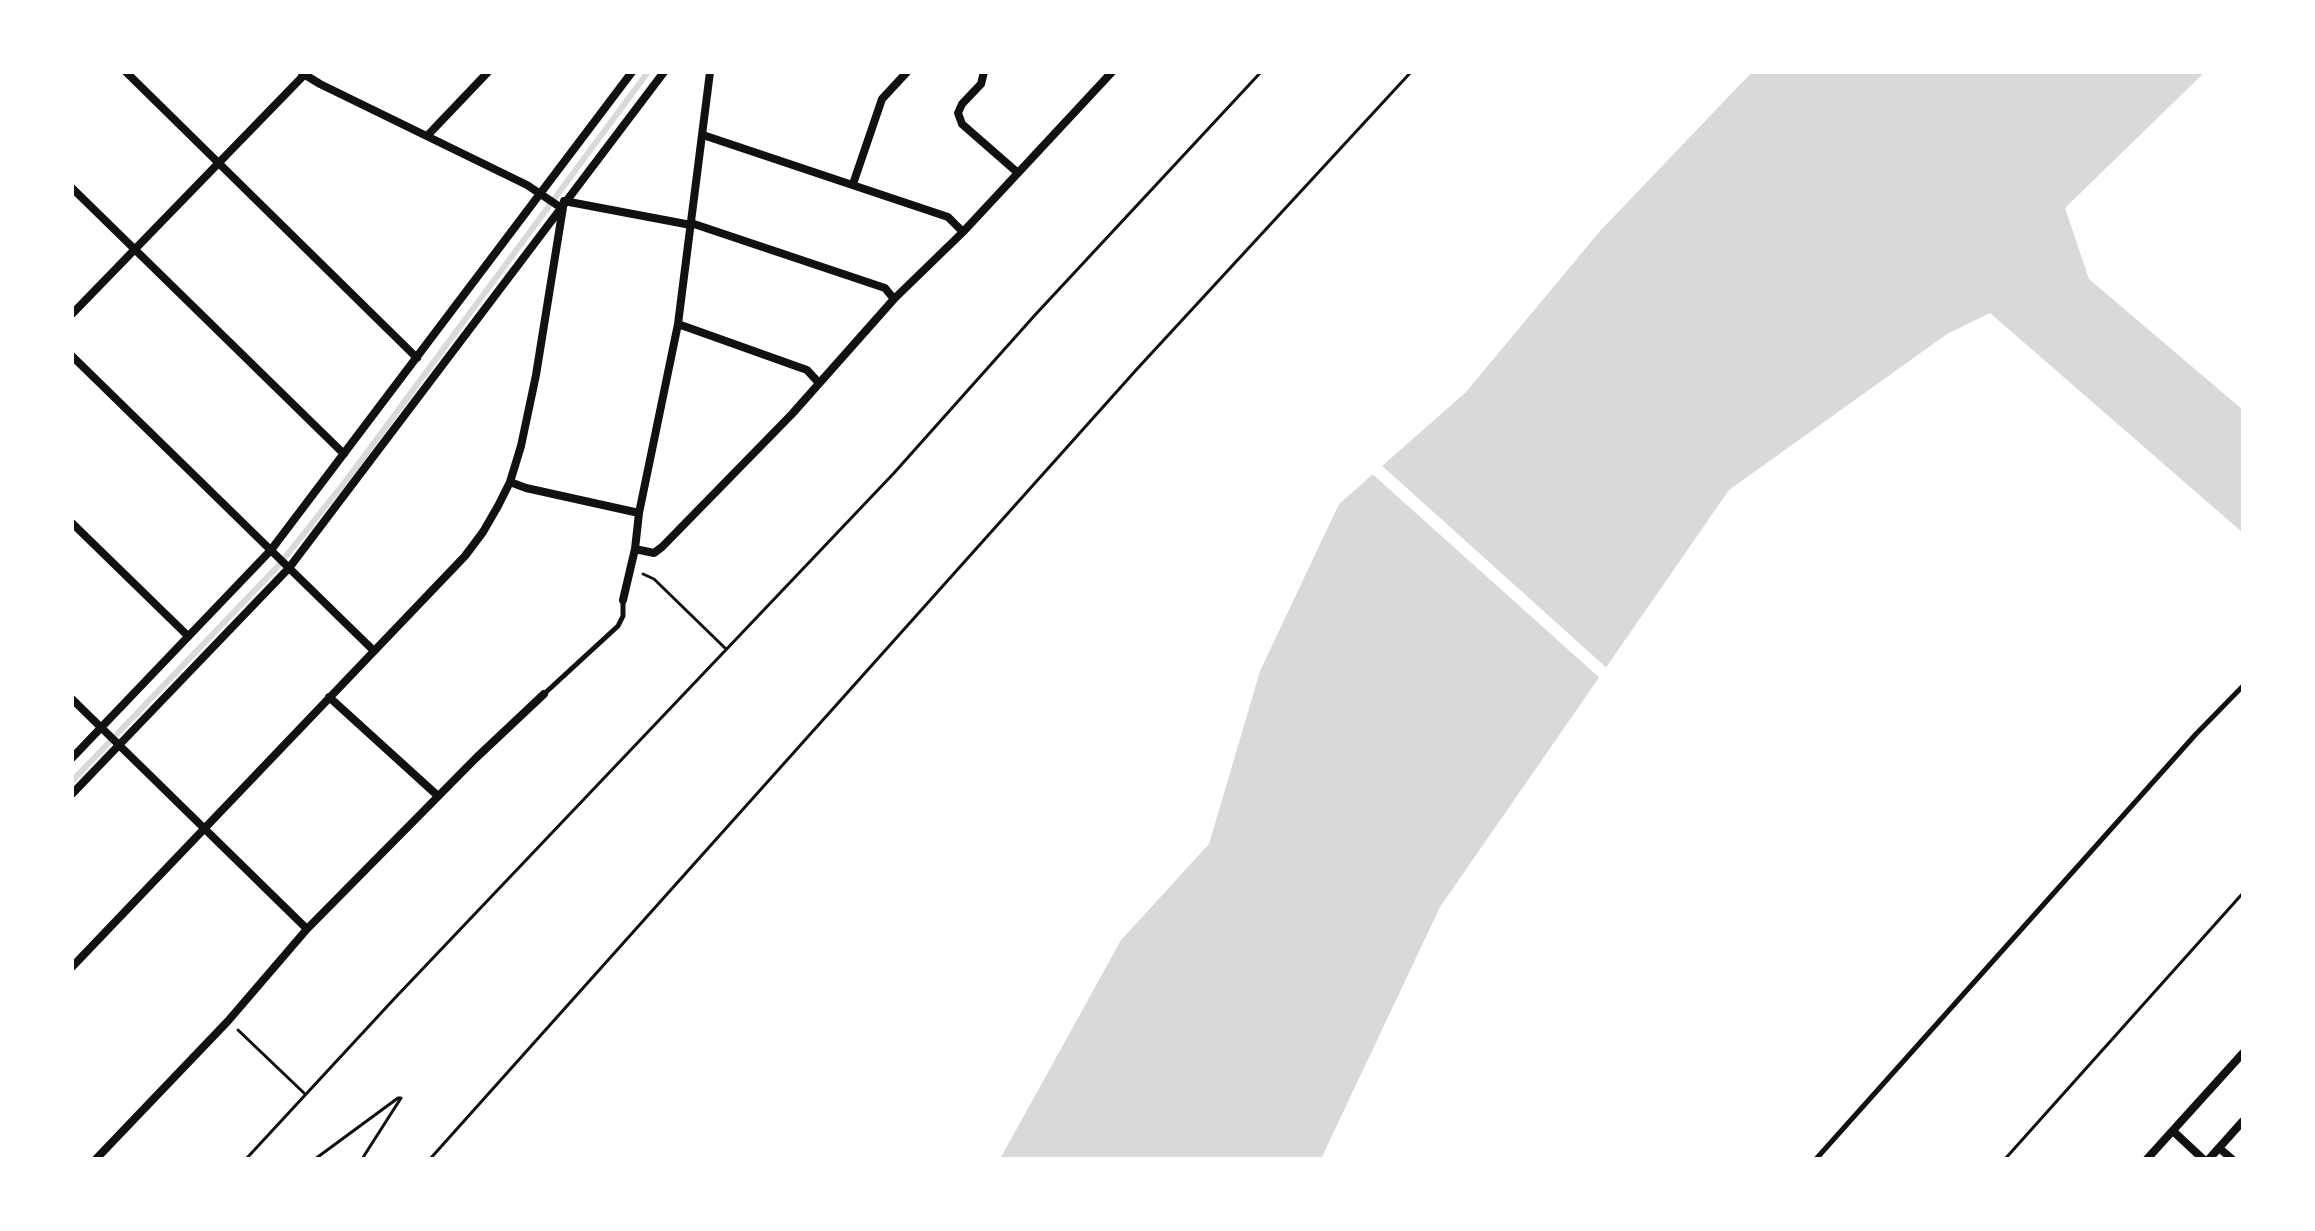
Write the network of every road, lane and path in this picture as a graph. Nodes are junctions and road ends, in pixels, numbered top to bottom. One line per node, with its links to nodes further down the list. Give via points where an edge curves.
1 (126, 72): 14 (street)
2 (488, 72): 13 (street)
3 (632, 72): 18 (street)
4 (664, 72): 19 (street)
5 (710, 72): 12 (street)
6 (907, 72): 16 (street, via 882,99)
7 (984, 72): 15 (street, via 958,113 962,124)
8 (1112, 72): 15 (street)
9 (1261, 72): 39 (path)
10 (1411, 72): 64 (path, via 1137,369)
11 (304, 73): 13 (street); 14 (street)
12 (703, 135): 16 (street); 20 (street)
13 (427, 136): 18 (street)
14 (219, 164): 22 (street); 27 (street)
15 (1018, 173): 21 (street)
16 (853, 184): 21 (street, via 948,217)
17 (72, 188): 22 (street)
18 (541, 194): 19 (street); 27 (street)
19 (562, 204): 20 (street); 30 (street, via 536,375); 35 (street)
20 (691, 224): 23 (street, via 885,288); 25 (street)
21 (963, 232): 23 (street)
22 (134, 249): 24 (street); 29 (street)
23 (894, 299): 28 (street)
24 (72, 314)
25 (678, 324): 28 (street, via 807,370); 31 (street)
26 (72, 356): 34 (street)
27 (417, 358): 29 (street)
28 (819, 383): 33 (street, via 662,547 654,553)
29 (344, 454): 34 (street)
30 (510, 482): 31 (street); 40 (street, via 465,556)
31 (639, 513): 33 (street)
32 (72, 523): 38 (street)
33 (635, 549): 36 (street)
34 (271, 550): 35 (street); 38 (street)
35 (289, 568): 40 (street); 46 (street)
36 (631, 568): 37 (street); 39 (path, via 654,579)
37 (623, 600): 42 (lane, via 618,626)
38 (188, 636): 45 (street)
39 (726, 649): 56 (path)
40 (373, 650): 43 (street)
41 (2243, 686): 65 (lane)
42 (544, 694): 49 (street)
43 (329, 697): 49 (street); 50 (street)
44 (72, 699): 45 (street)
45 (101, 727): 46 (street); 47 (street)
46 (119, 745): 48 (street); 50 (street)
47 (72, 758)
48 (72, 794)
49 (438, 796): 52 (street)
50 (203, 829): 52 (street); 53 (street)
51 (2243, 893): 66 (path)
52 (307, 929): 54 (street)
53 (72, 967)
54 (228, 1021): 56 (path); 60 (street)
55 (2243, 1053): 58 (street)
56 (305, 1094): 61 (path)
57 (2243, 1121): 59 (street)
58 (2173, 1131): 67 (street); 68 (street)
59 (2219, 1148): 68 (street); 69 (street)
60 (96, 1159)
61 (246, 1159)
62 (315, 1159): 63 (path, via 401,1098)
63 (362, 1159)
64 (430, 1159)
65 (1816, 1159)
66 (2005, 1159)
67 (2147, 1159)
68 (2206, 1159)
69 (2232, 1159)

